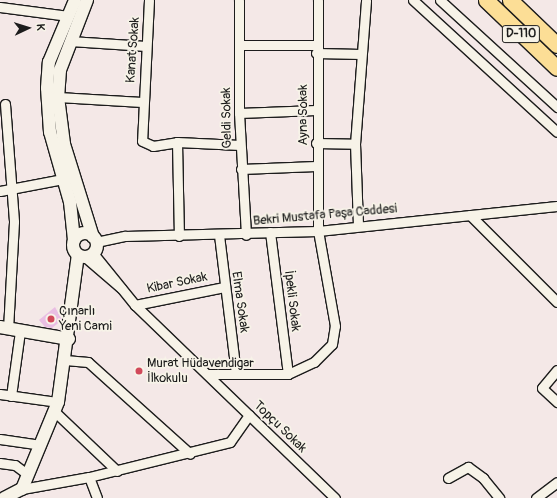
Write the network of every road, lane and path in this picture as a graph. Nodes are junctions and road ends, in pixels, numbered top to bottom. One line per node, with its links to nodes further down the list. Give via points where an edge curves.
1 (75, 0): 12 (street)
2 (87, 0): 13 (street)
3 (150, 0): 16 (street, Kanat Sokak)
4 (239, 0): 14 (street, Geldi Sokak)
5 (318, 0): 17 (street, Ayna Sokak)
6 (366, 0): 18 (street)
7 (413, 0): 26 (street)
8 (440, 0): 23 (street)
9 (486, 0): 19 (highway, D-110)
10 (510, 0): 15 (highway, D-110)
11 (0, 7): 12 (street)
12 (68, 16): 33 (street, via 47,74 50,132)
13 (70, 41): 16 (street); 20 (street, via 60,70)
14 (240, 45): 17 (street); 25 (street, Geldi Sokak)
15 (557, 45)
16 (146, 46): 21 (street, Kanat Sokak)
17 (316, 49): 18 (street); 24 (street, Ayna Sokak)
18 (361, 54): 29 (street)
19 (557, 68)
20 (58, 97): 21 (street); 45 (street, via 64,144)
21 (142, 102): 27 (street, Kanat Sokak, via 142,141 153,146)
22 (5, 104): 34 (street)
23 (557, 107)
24 (316, 110): 25 (street); 28 (street, Ayna Sokak)
25 (239, 113): 30 (street, Geldi Sokak)
26 (557, 132)
27 (177, 142): 30 (street); 43 (street)
28 (316, 143): 29 (street); 31 (street, Ayna Sokak)
29 (355, 144): 38 (street)
30 (240, 145): 32 (street, Geldi Sokak)
31 (316, 166): 32 (street); 39 (street, Ayna Sokak)
32 (241, 169): 42 (street, Geldi Sokak)
33 (63, 179): 34 (street); 44 (street, via 75,226)
34 (13, 190): 35 (street); 49 (street)
35 (0, 191)
36 (557, 206): 37 (street, Bekri Mustafa Paşa Caddesi)
37 (470, 215): 38 (street, Bekri Mustafa Paşa Caddesi); 47 (street)
38 (358, 225): 39 (street, Bekri Mustafa Paşa Caddesi)
39 (318, 231): 40 (street, Bekri Mustafa Paşa Caddesi); 55 (street, Ayna Sokak, via 335,326 332,344 314,362)
40 (270, 232): 42 (street, Bekri Mustafa Paşa Caddesi); 55 (street, İpekli Sokak)
41 (219, 234): 42 (street, Bekri Mustafa Paşa Caddesi); 43 (street, Bekri Mustafa Paşa Caddesi); 46 (street, Elma Sokak)
42 (246, 235)
43 (179, 236): 45 (street, Bekri Mustafa Paşa Caddesi, via 125,236)
44 (74, 240): 45 (street, via 73,249); 45 (street, via 82,234)
45 (89, 249): 48 (street, Topçu Sokak); 50 (street, via 72,275)
46 (224, 287): 48 (street, Kibar Sokak); 53 (street, Elma Sokak)
47 (557, 302)
48 (135, 305): 54 (street, Topçu Sokak)
49 (9, 329): 50 (street); 57 (street)
50 (69, 338): 51 (street)
51 (65, 360): 59 (street); 63 (street, via 88,362)
52 (557, 370): 58 (street, via 542,388)
53 (236, 373): 54 (street); 55 (street)
54 (207, 374): 60 (street, Topçu Sokak)
55 (288, 374)
56 (0, 394): 57 (street)
57 (11, 396): 59 (street)
58 (557, 402)
59 (56, 406): 62 (street); 65 (street)
60 (249, 415): 63 (street, via 230,442); 73 (street, Topçu Sokak)
61 (0, 439): 62 (street)
62 (41, 445): 66 (street)
63 (190, 454): 65 (street)
64 (0, 463): 66 (street, via 15,465)
65 (117, 471): 67 (street)
66 (27, 474): 70 (street)
67 (89, 477): 70 (street); 72 (street)
68 (448, 478): 74 (street, via 468,467 482,478)
69 (557, 482): 75 (street)
70 (22, 489): 71 (street)
71 (4, 498)
72 (97, 498)
73 (335, 498)
74 (499, 498)
75 (536, 498)

